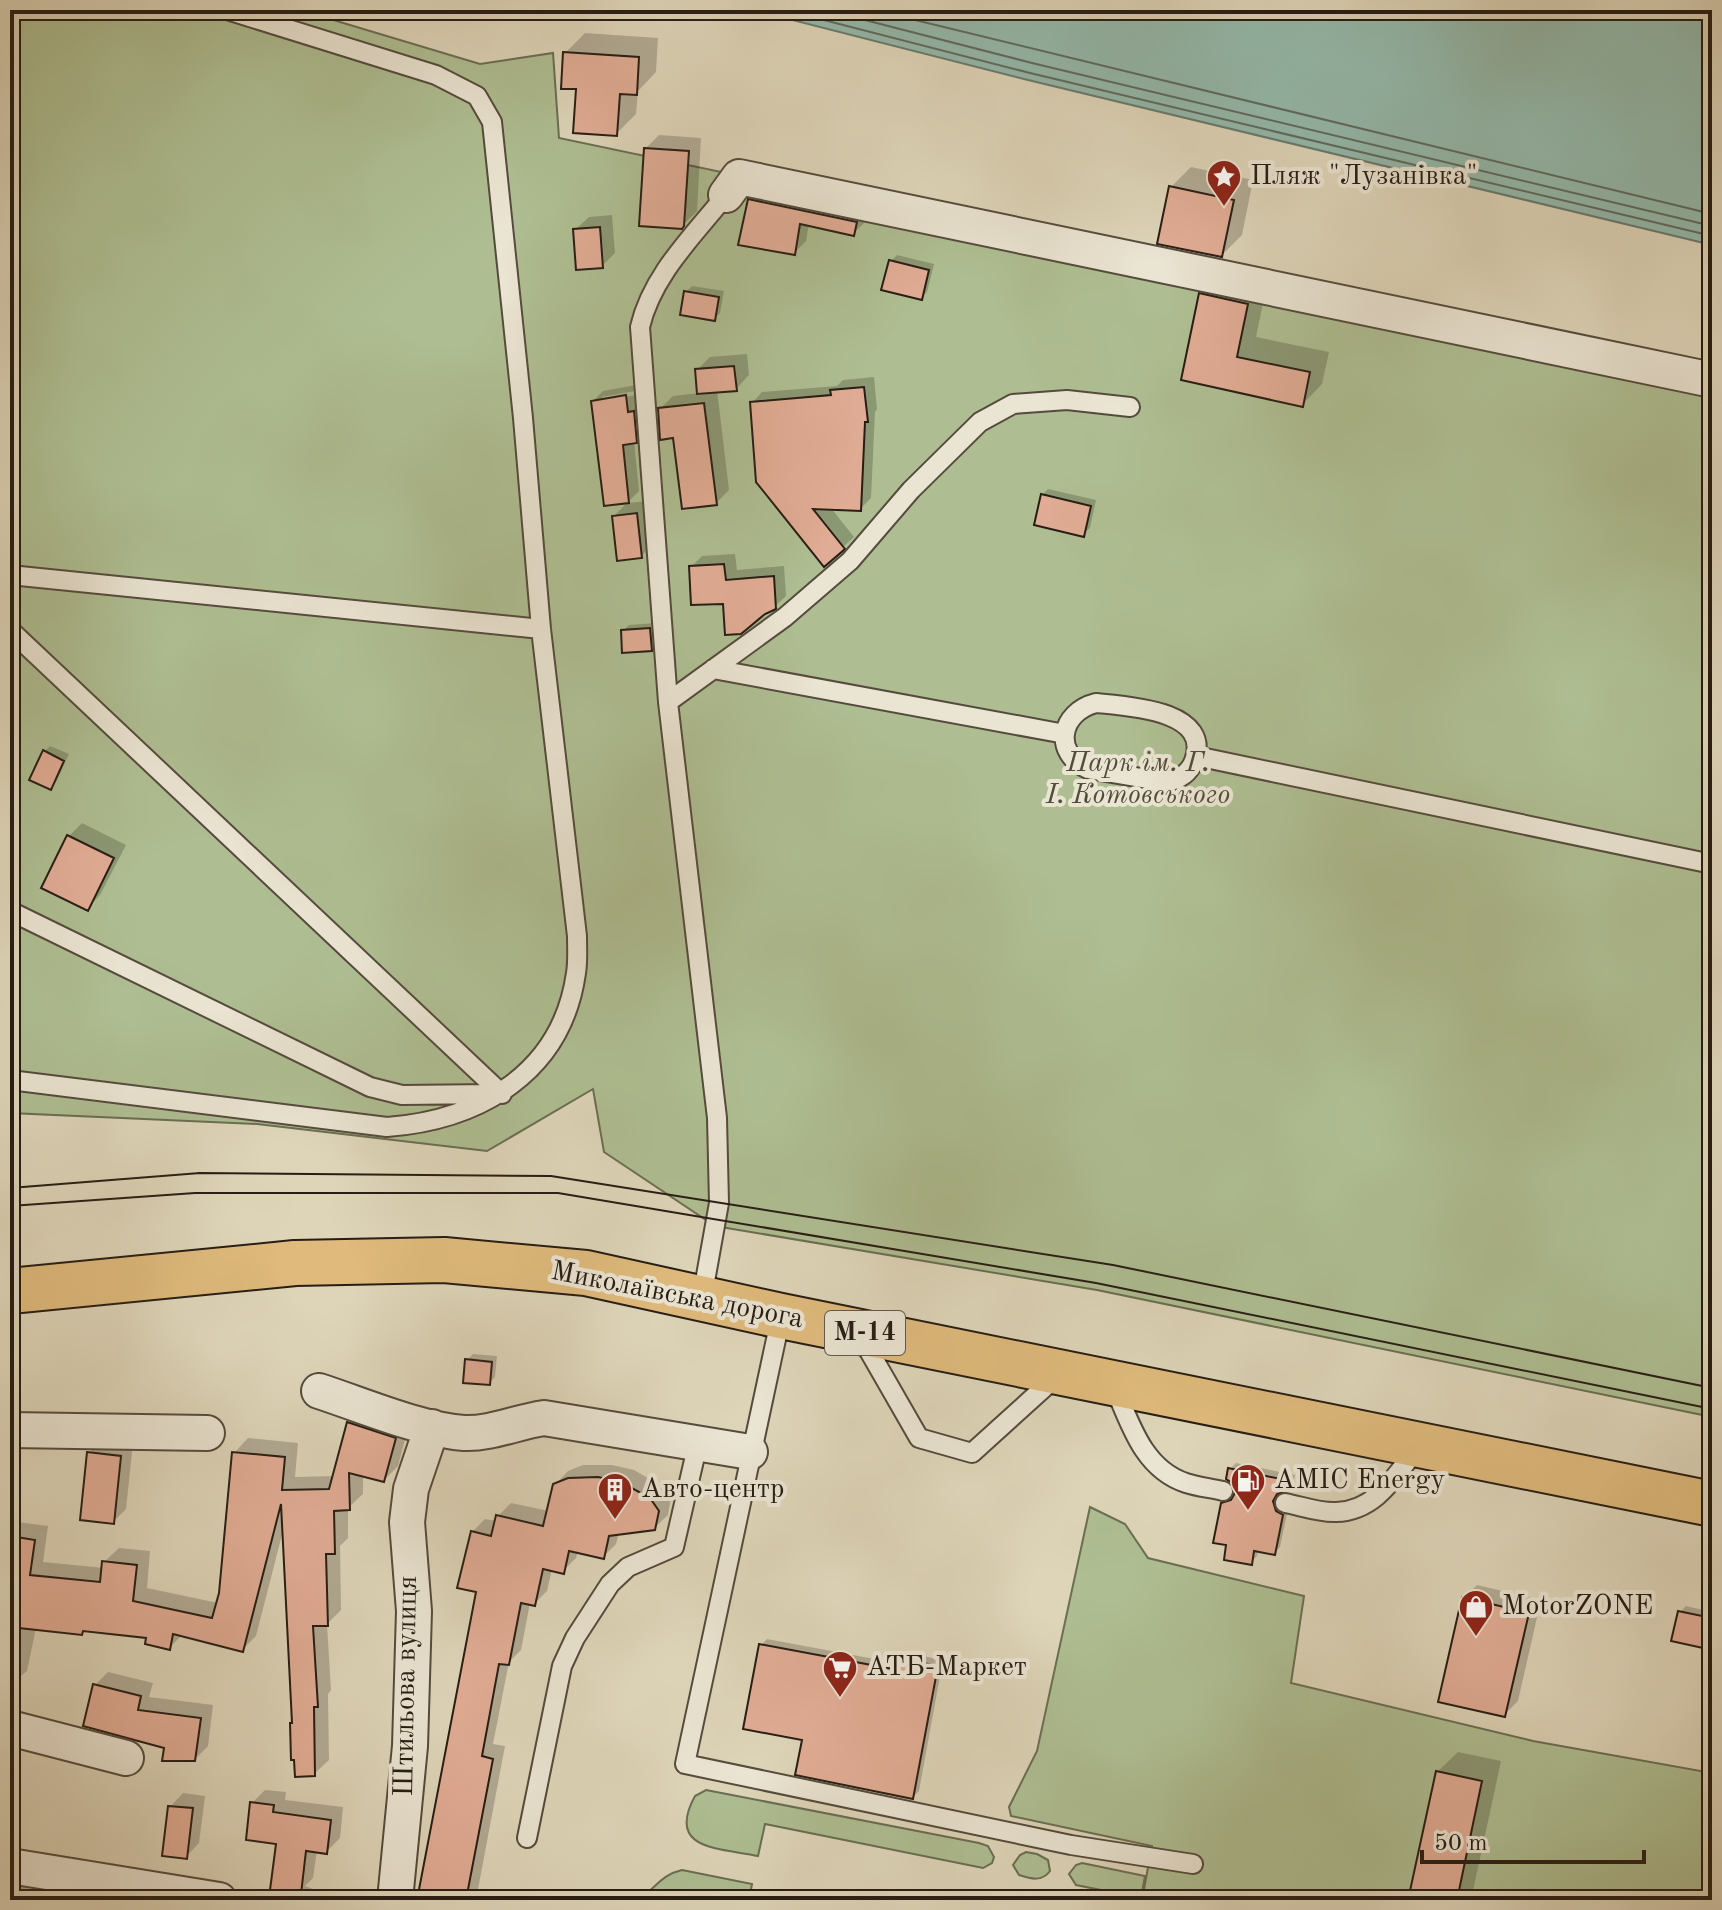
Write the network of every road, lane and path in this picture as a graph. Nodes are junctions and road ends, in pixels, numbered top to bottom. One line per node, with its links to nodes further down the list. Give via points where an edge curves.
1 (227, 10): 6 (lane, via 436,75 477,96 487,109 494,137)
2 (726, 195): 3 (street, via 739,177); 9 (lane, via 667,268 640,327)
3 (1712, 380)
4 (1130, 407): 8 (lane, via 1067,400 1013,404 980,422 850,561)
5 (10, 575): 6 (lane)
6 (541, 629): 15 (lane, via 577,936 576,973 550,1046)
7 (10, 630): 15 (lane)
8 (713, 669): 9 (lane); 10 (lane)
9 (668, 702): 17 (lane, via 717,1118 719,1203)
10 (1065, 734): 11 (lane, via 1065,745 1078,765 1140,779 1176,780); 11 (lane, via 1075,712 1108,704 1179,718 1194,734)
11 (1196, 756): 12 (lane)
12 (1712, 864)
13 (10, 911): 15 (lane, via 370,1087 402,1095)
14 (10, 1080): 15 (lane, via 387,1127 458,1114)
15 (502, 1094)
16 (10, 1291): 17 (main road, Миколаївська дорога / М-14, via 295,1263 444,1260 586,1273)
17 (702, 1298): 18 (main road, Миколаївська дорога / М-14)
18 (781, 1316): 19 (main road, Миколаївська дорога / М-14); 28 (lane)
19 (858, 1331): 20 (main road, Миколаївська дорога / М-14); 20 (lane, via 919,1438 972,1453)
20 (1061, 1373): 21 (main road, Миколаївська дорога / М-14)
21 (1113, 1383): 27 (main road, Миколаївська дорога / М-14); 29 (lane, via 1142,1448 1162,1470 1185,1483)
22 (319, 1391): 23 (street)
23 (432, 1427): 26 (street, via 464,1433 544,1418); 38 (street, Штильова вулиця, via 411,1489 407,1522 414,1626 410,1746)
24 (10, 1430): 25 (street)
25 (207, 1433)
26 (698, 1443): 28 (street); 34 (lane, via 674,1547 628,1567 610,1584 562,1666)
27 (1420, 1445): 30 (lane, via 1378,1497 1357,1510 1333,1513); 31 (main road, Миколаївська дорога / М-14)
28 (750, 1452): 35 (lane, via 685,1764 1071,1845)
29 (1223, 1491)
30 (1285, 1503)
31 (1712, 1504)
32 (10, 1728): 33 (street)
33 (126, 1758)
34 (527, 1838)
35 (1193, 1864)
36 (10, 1866): 37 (street)
37 (219, 1900)
38 (395, 1900)

